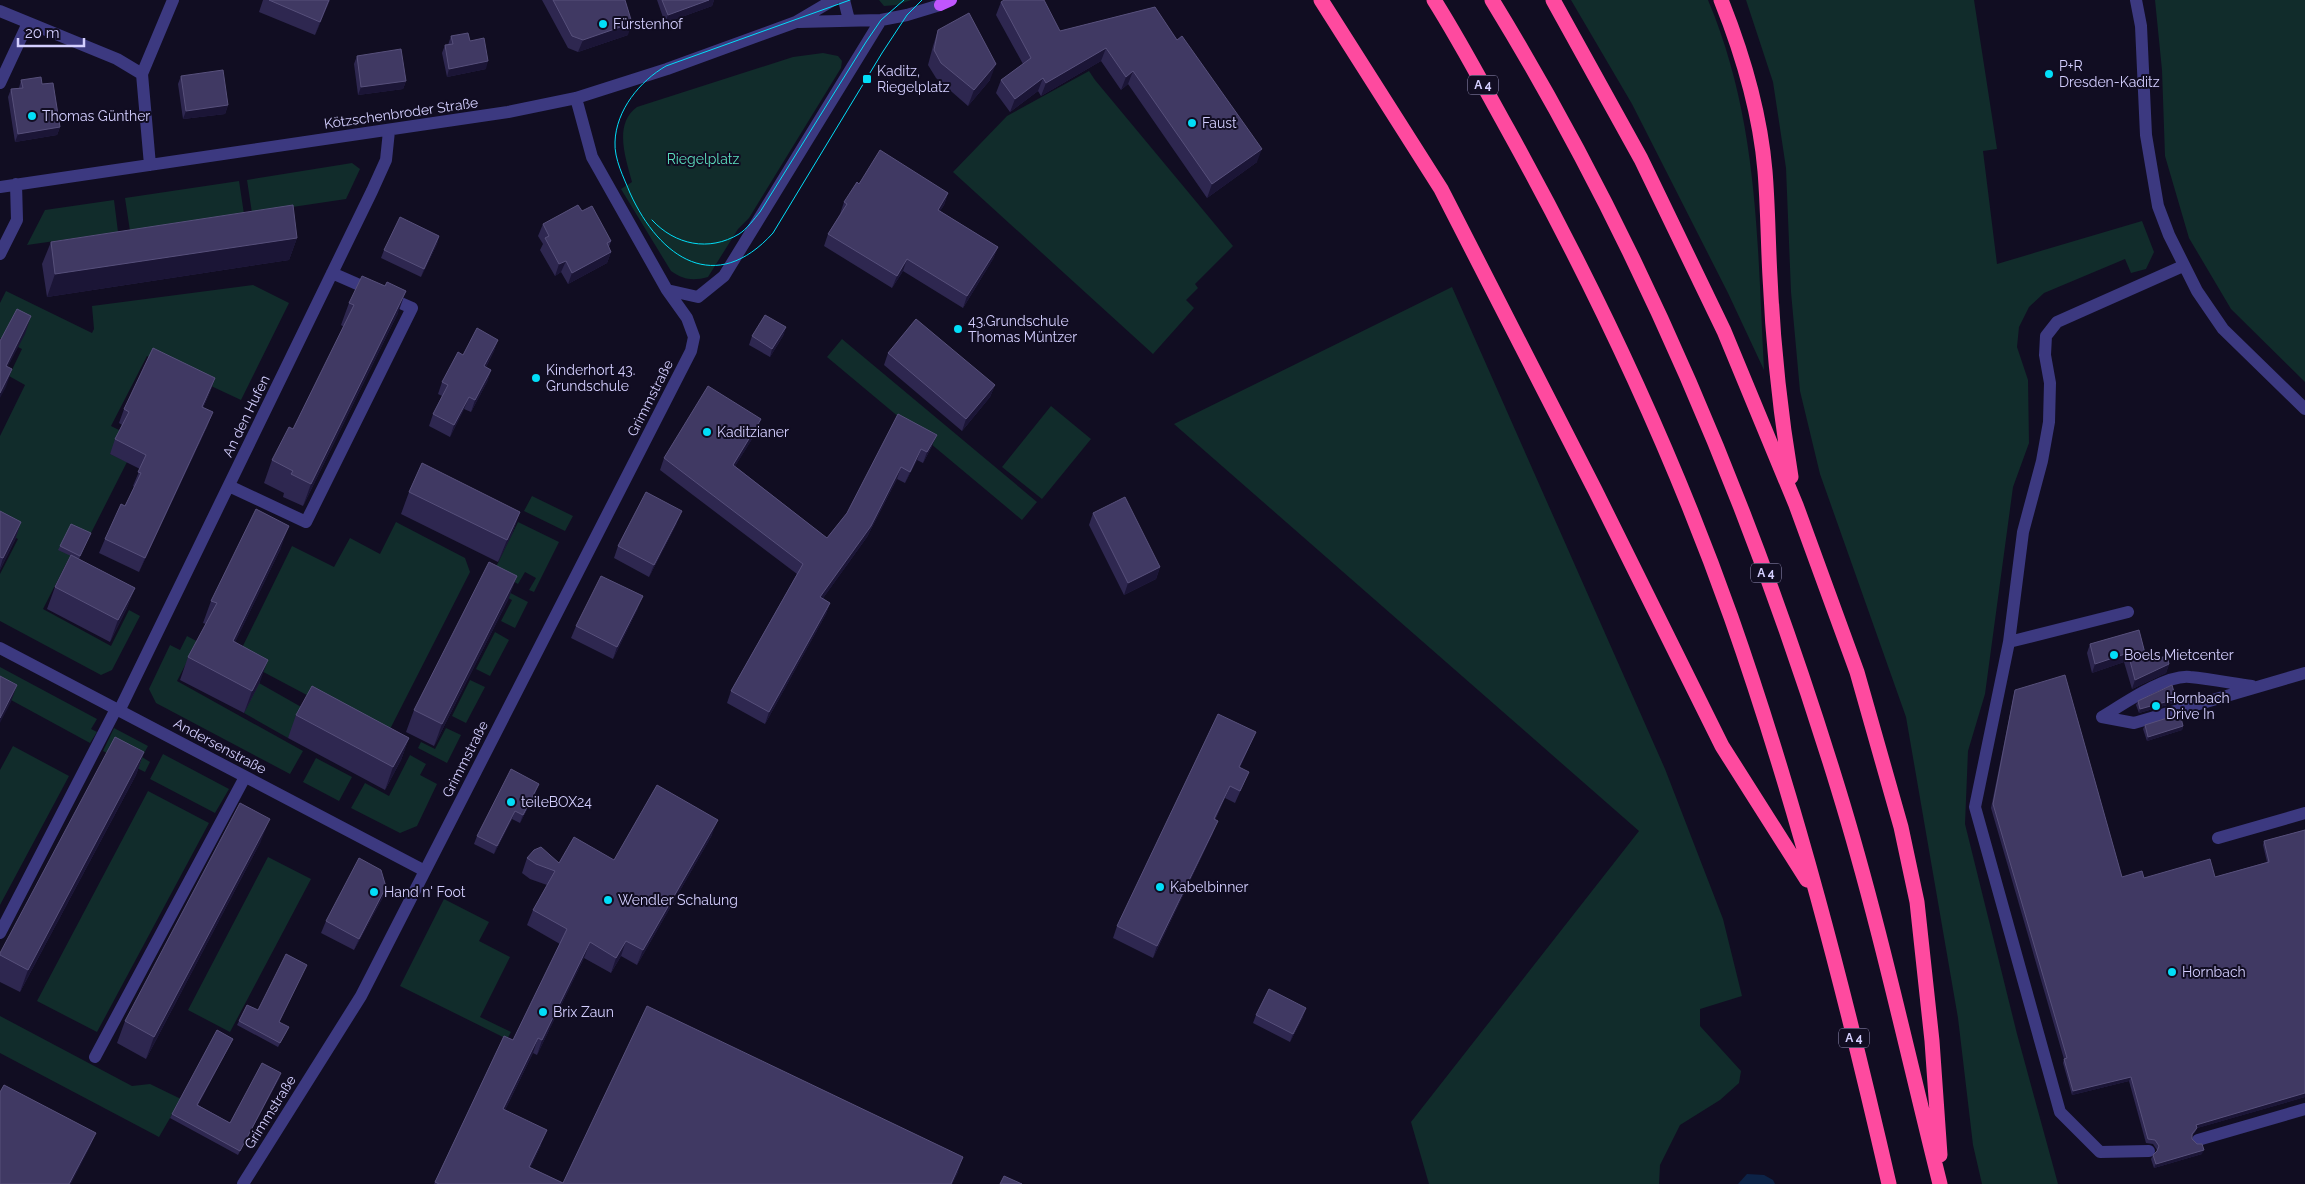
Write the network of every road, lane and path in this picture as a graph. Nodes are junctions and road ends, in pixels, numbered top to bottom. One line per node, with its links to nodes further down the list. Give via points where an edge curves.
1 (173, 0): 16 (street)
2 (833, 0): 15 (street, Kötzschenbroder Straße)
3 (844, 0): 12 (street)
4 (1321, 0): 40 (highway, via 1441,189 1722,746)
5 (1434, 0): 40 (highway, A 4, via 1576,257 1658,433 1695,523 1758,697)
6 (1492, 0): 48 (highway, A 4, via 1591,177 1644,284 1729,477 1808,692 1839,791)
7 (1553, 0): 29 (highway, via 1641,159 1684,246 1754,400)
8 (1721, 0): 29 (highway, via 1743,59 1761,137 1771,297 1786,445)
9 (2136, 0): 24 (street, via 2141,26 2146,135 2158,206)
10 (945, 2): 13 (street, Kötzschenbroder Straße)
11 (0, 11): 14 (street)
12 (849, 20): 13 (street, Kötzschenbroder Straße); 15 (street, Kötzschenbroder Straße)
13 (882, 20): 26 (street, via 724,276 698,297)
14 (28, 22): 16 (street, via 117,59); 17 (street)
15 (796, 22): 18 (street, Kötzschenbroder Straße)
16 (142, 74): 20 (street)
17 (0, 83)
18 (576, 98): 19 (street, Kötzschenbroder Straße); 26 (street, via 592,157)
19 (389, 131): 20 (street, Kötzschenbroder Straße); 25 (street, An den Hufen, via 386,160)
20 (150, 165): 21 (street, Kötzschenbroder Straße)
21 (16, 184): 22 (street, Kötzschenbroder Straße); 23 (street, via 17,220)
22 (0, 187)
23 (0, 254)
24 (2183, 266): 27 (street, via 2223,329); 31 (street, via 2057,322 2046,336 2049,422 2023,532)
25 (332, 273): 28 (street, An den Hufen); 28 (street, via 412,308 306,522)
26 (667, 290): 39 (street, Grimmstraße, via 687,318 694,337 691,351)
27 (2305, 409)
28 (229, 486): 35 (street, An den Hufen)
29 (1796, 505): 48 (highway, via 1857,672 1917,902 1932,1041)
30 (2128, 612): 31 (street)
31 (2009, 642): 45 (street, via 1975,808 2060,1112 2100,1152)
32 (0, 648): 35 (street, Andersenstraße)
33 (2305, 672): 34 (street)
34 (2256, 686): 34 (street, via 2189,676 2148,689 2102,717 2134,722)
35 (118, 710): 36 (street, Andersenstraße); 41 (street, An den Hufen)
36 (245, 777): 39 (street, Andersenstraße); 42 (street)
37 (2305, 813): 38 (street)
38 (2218, 838)
39 (425, 871): 46 (street, Grimmstraße, via 361,996)
40 (1816, 892): 47 (highway, A 4)
41 (0, 933)
42 (95, 1057)
43 (2305, 1109): 44 (street)
44 (2198, 1140)
45 (2148, 1151)
46 (243, 1184)
47 (1889, 1184)
48 (1941, 1184)

